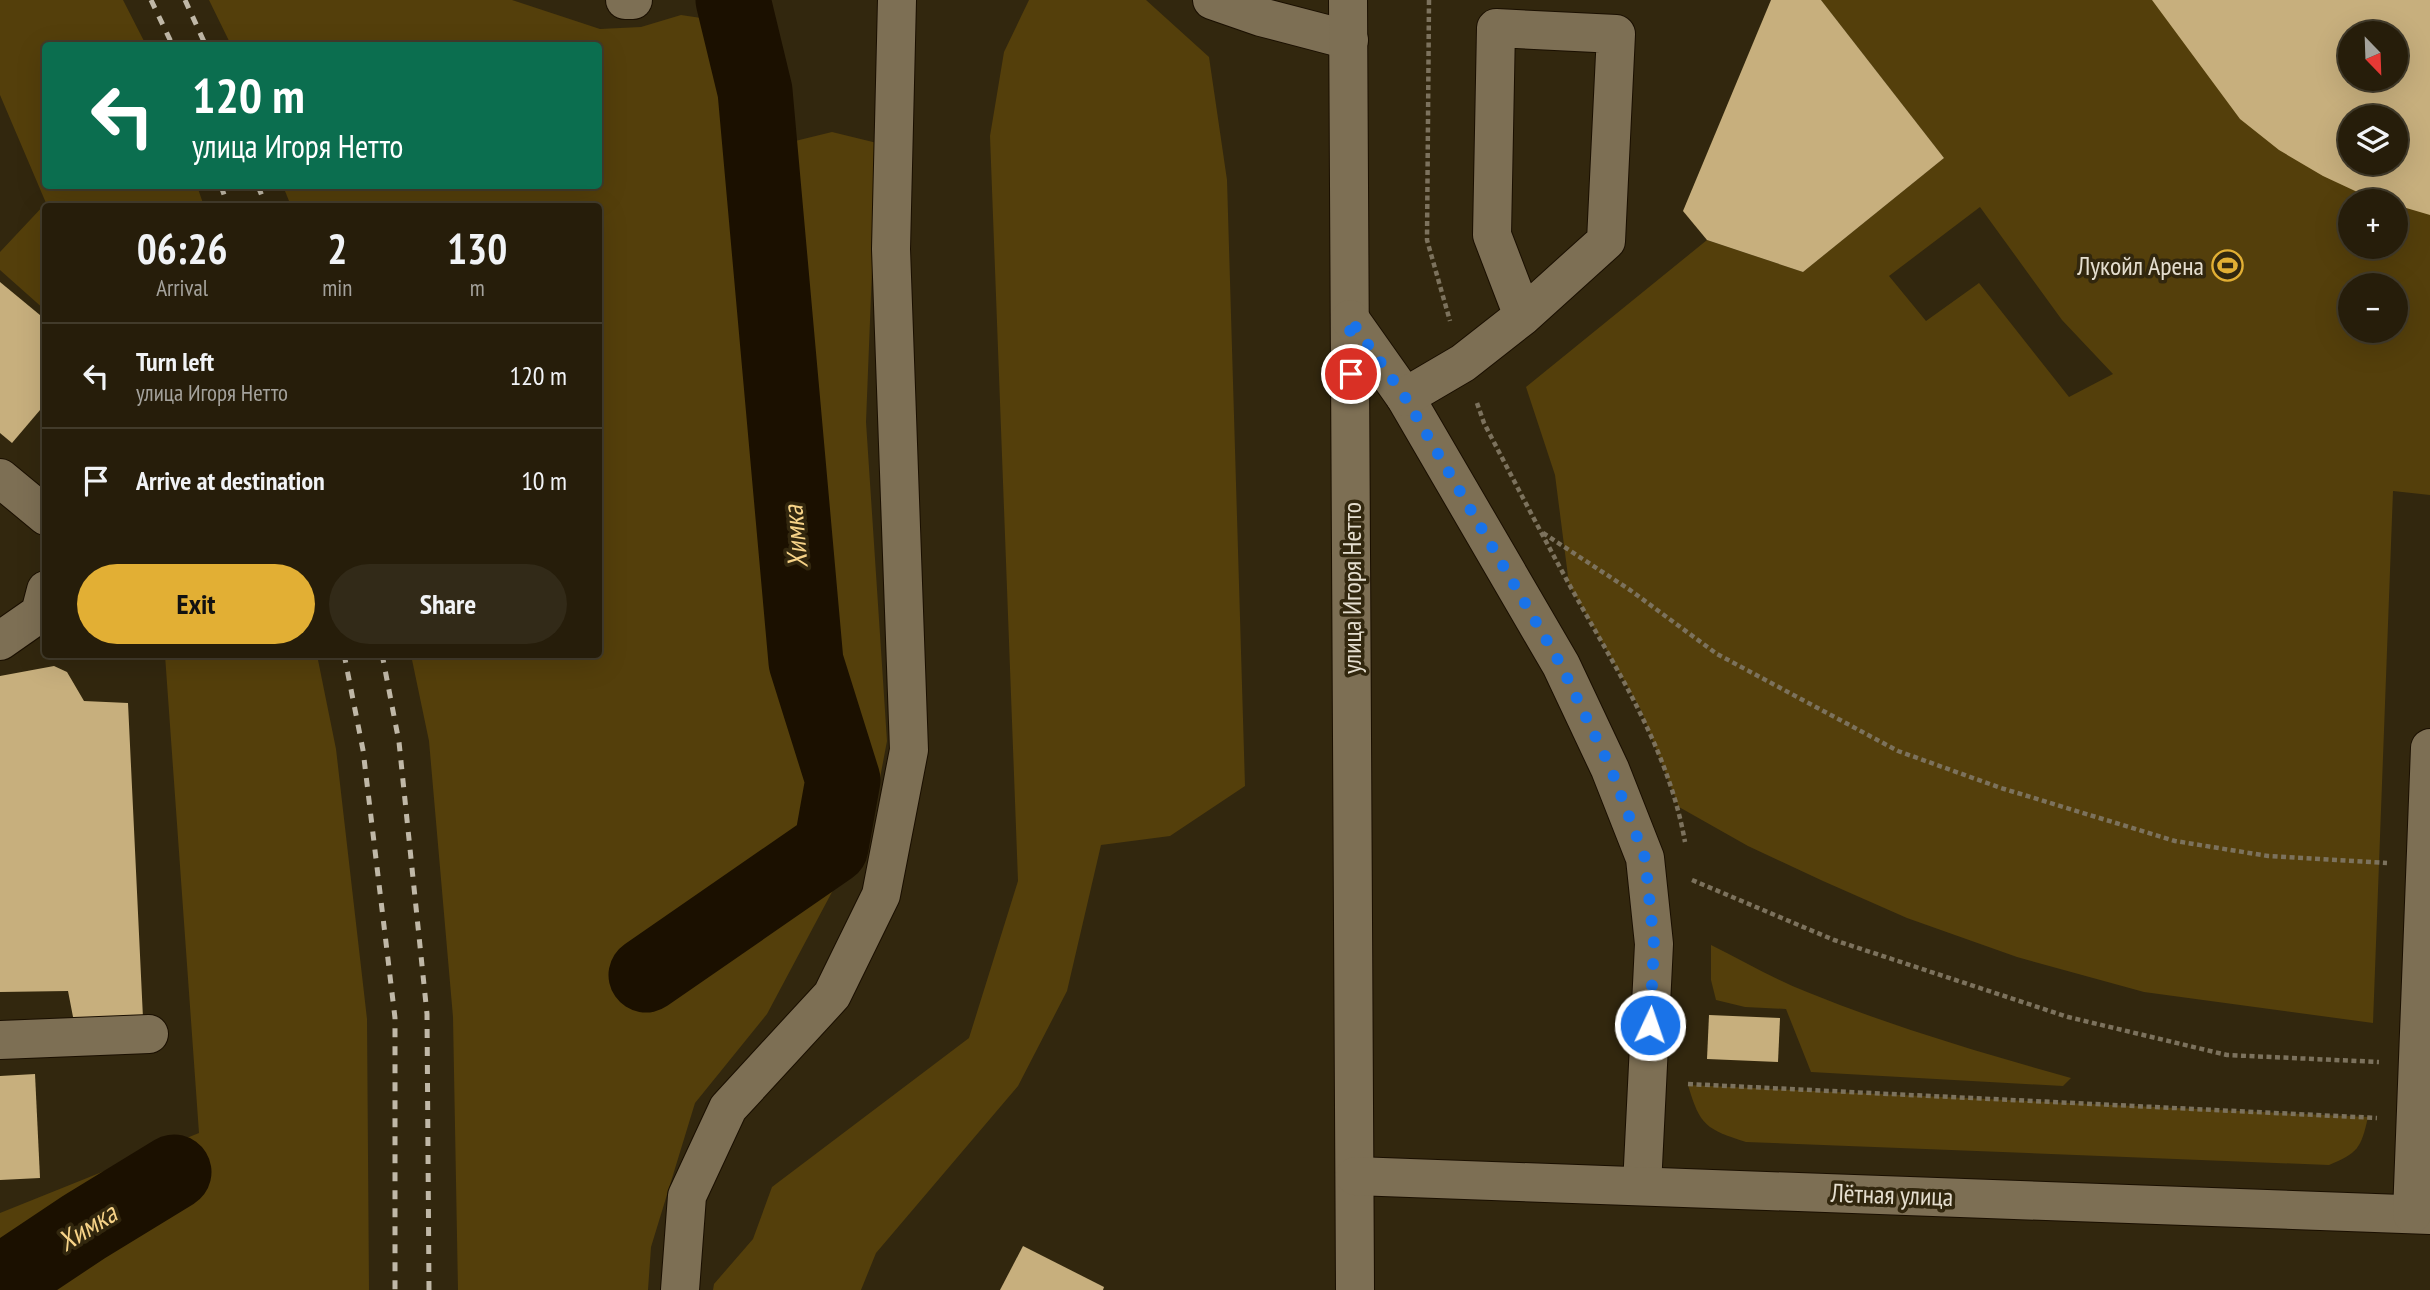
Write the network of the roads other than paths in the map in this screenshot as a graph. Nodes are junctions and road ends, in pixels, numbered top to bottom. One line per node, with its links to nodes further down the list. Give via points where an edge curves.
1 (625, 0): 2 (street)
2 (633, 0)
3 (897, 0): 20 (street, via 891,249 909,750 881,895 832,995 728,1108 687,1196)
4 (1212, 0): 6 (street)
5 (1348, 0): 6 (street, улица Игоря Нетто)
6 (1349, 40): 8 (street, улица Игоря Нетто)
7 (1523, 316): 7 (street, via 1606,241 1616,34 1496,29 1492,235); 9 (street, via 1463,363)
8 (1350, 319): 9 (street); 17 (street, улица Игоря Нетто)
9 (1405, 397): 18 (street, via 1561,665 1611,769 1645,858 1654,944)
10 (0, 478): 11 (street)
11 (42, 513)
12 (42, 605): 13 (street, via 40,613)
13 (0, 641)
14 (2430, 748): 19 (street)
15 (149, 1034): 16 (street)
16 (0, 1040)
17 (1354, 1176): 18 (street, Лётная улица); 21 (street, улица Игоря Нетто)
18 (1642, 1186): 19 (street, Лётная улица)
19 (2421, 1214)
20 (680, 1290)
21 (1355, 1290)

